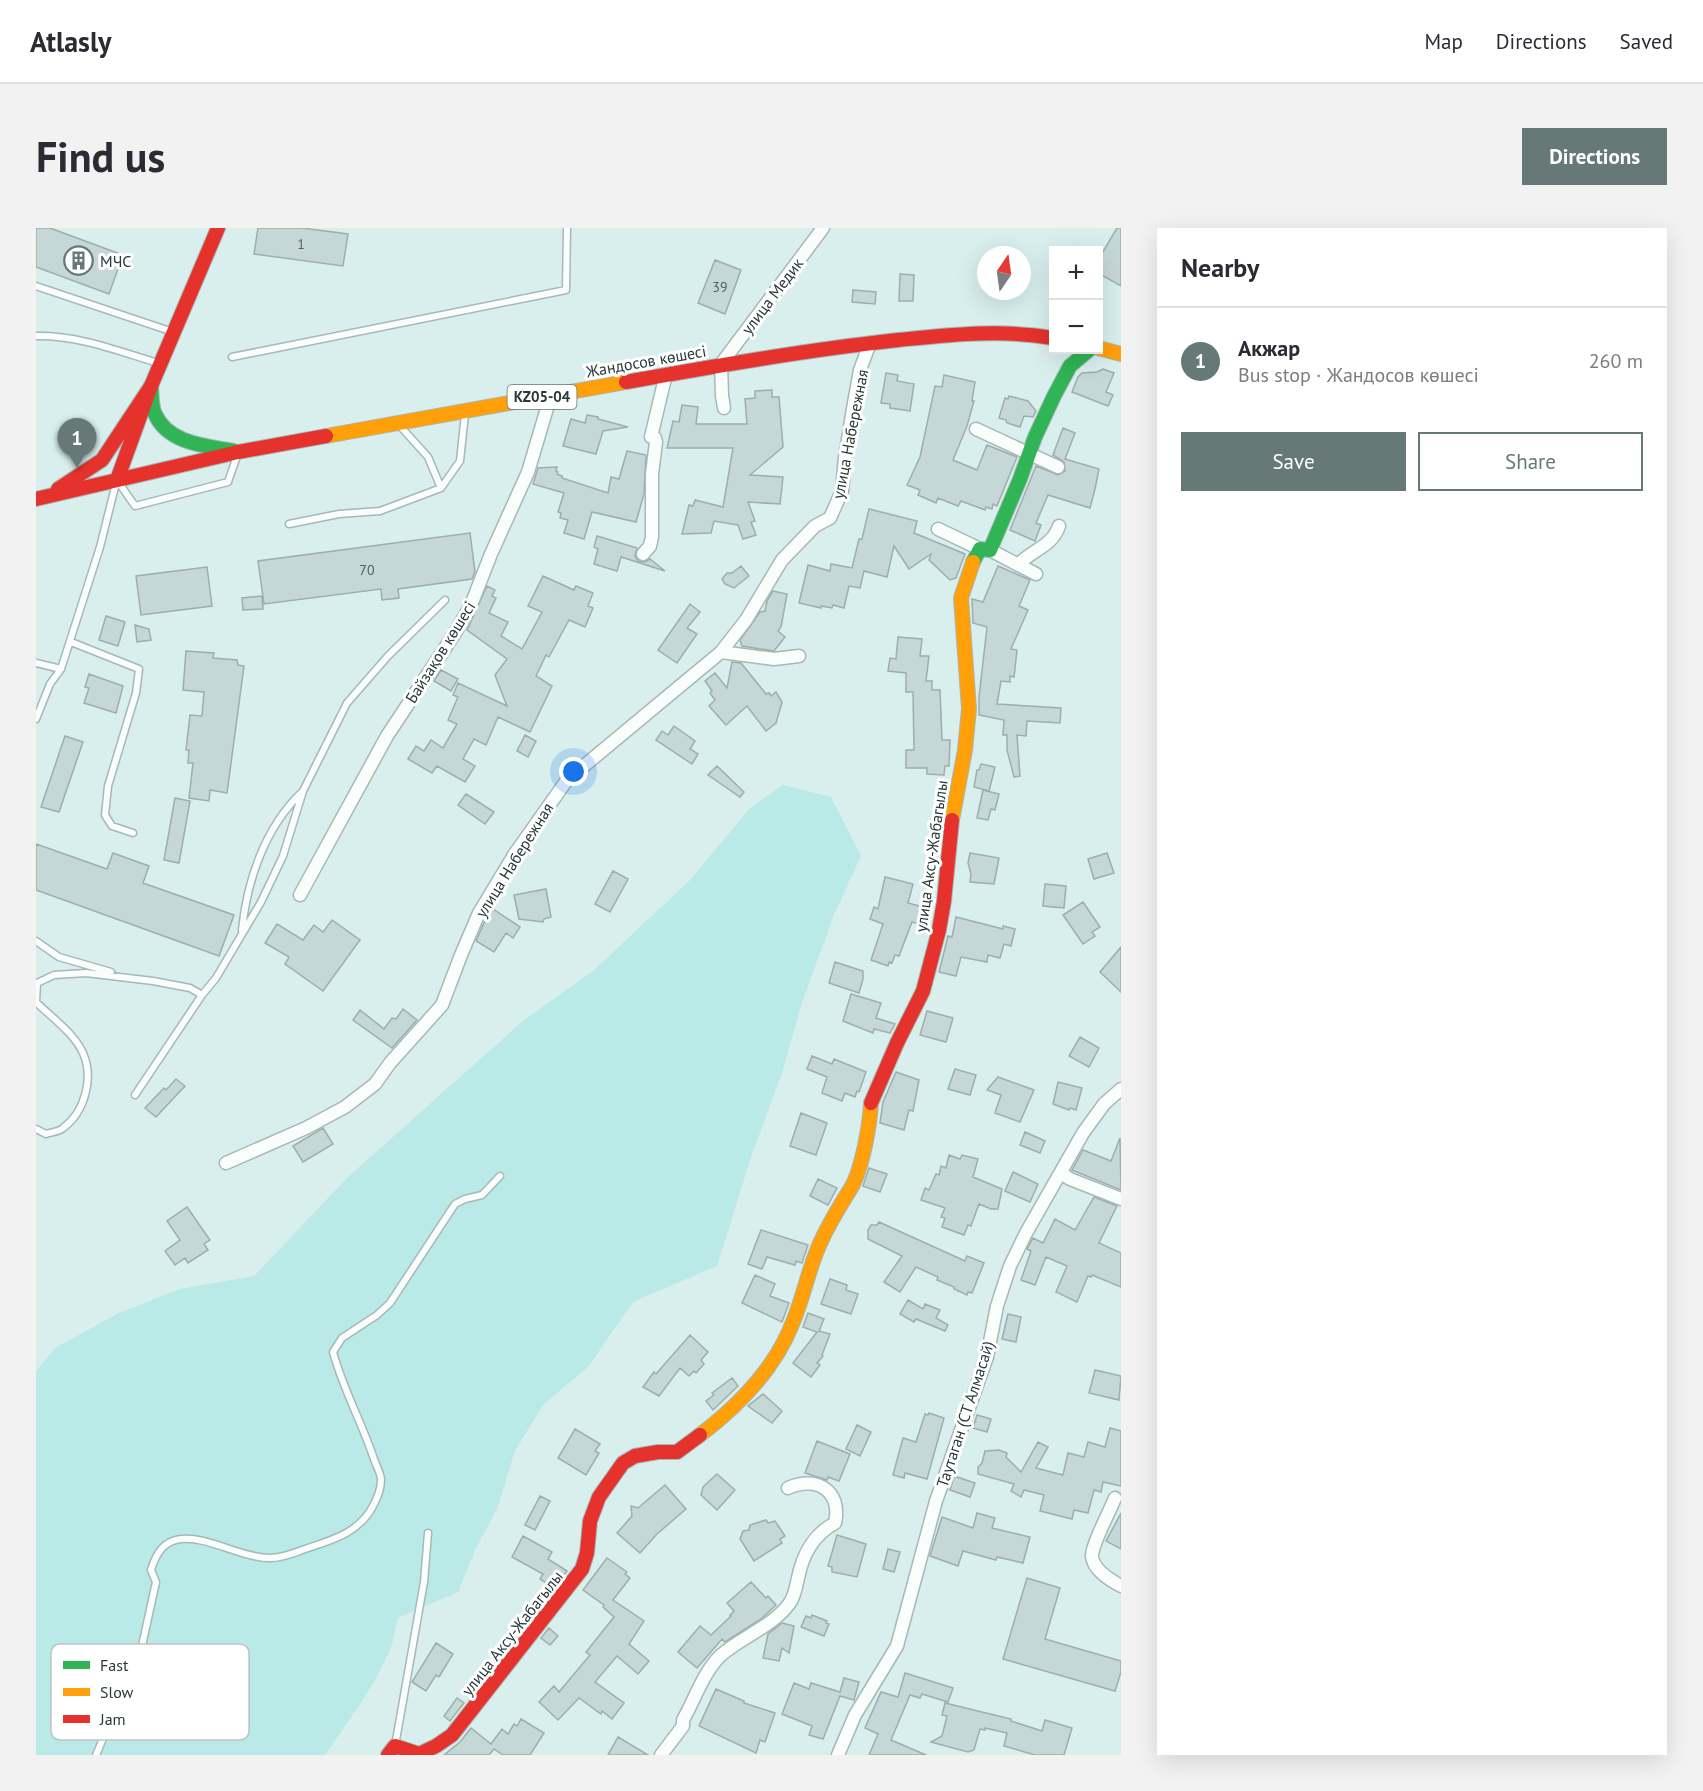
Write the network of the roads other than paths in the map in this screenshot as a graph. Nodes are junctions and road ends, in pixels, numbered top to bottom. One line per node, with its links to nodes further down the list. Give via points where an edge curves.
1 (218, 228): 5 (street)
2 (567, 228): 12 (lane, via 567,290)
3 (823, 228): 14 (street, улица Медик)
4 (36, 286): 5 (lane)
5 (174, 332): 13 (street)
6 (36, 336): 13 (lane, via 67,337)
7 (1049, 337): 8 (street, Жандосов көшесі / KZ05-04, via 968,333)
8 (870, 343): 14 (street, Жандосов көшесі / KZ05-04); 37 (street, улица Набережная, via 860,370 837,505 830,518 815,526 782,560 746,620)
9 (1103, 349): 11 (street)
10 (1084, 354): 23 (street, улица Аксу-Жабагылы, via 1070,366)
11 (1121, 354)
12 (232, 357)
13 (160, 364): 16 (street)
14 (721, 364): 15 (street, Жандосов көшесі / KZ05-04); 18 (street)
15 (666, 374): 17 (street, Жандосов көшесі / KZ05-04); 32 (street, via 651,437 656,442 652,537)
16 (151, 386): 22 (street, via 155,413 164,429 176,438); 25 (street); 27 (street, via 102,460)
17 (551, 395): 19 (street, Жандосов көшесі / KZ05-04); 44 (street, Байзақов көшесі, via 528,472 471,605 387,736)
18 (724, 408)
19 (465, 410): 20 (street, Жандосов көшесі / KZ05-04); 26 (lane, via 459,461)
20 (398, 423): 22 (street, Жандосов көшесі / KZ05-04); 26 (lane, via 428,457)
21 (976, 429): 23 (street)
22 (238, 452): 25 (street, Жандосов көшесі / KZ05-04); 25 (lane, via 228,482 135,506)
23 (1029, 454): 24 (street); 31 (street, улица Аксу-Жабагылы)
24 (1058, 467)
25 (117, 480): 27 (street, Жандосов көшесі / KZ05-04); 36 (lane)
26 (441, 488): 28 (lane, via 380,511)
27 (43, 497)
28 (289, 524)
29 (1059, 526): 33 (street, via 1055,537)
30 (938, 529): 31 (street)
31 (985, 549): 33 (street); 64 (street, улица Аксу-Жабагылы, via 973,561 961,598 969,709 939,930 923,991 871,1104 864,1150 852,1187 818,1248 793,1324 751,1389 705,1431 677,1452 635,1456 623,1463 599,1497 590,1521 582,1569 452,1735)
32 (643, 554)
33 (1018, 565): 34 (street)
34 (1036, 574)
35 (445, 600): 42 (lane, via 346,703)
36 (71, 642): 40 (lane); 43 (lane, via 139,669 136,693 108,786 105,815 112,826)
37 (721, 652): 38 (street, via 774,659); 53 (street, улица Набережная, via 567,780 514,855 480,913 442,1005 375,1083 345,1107 306,1128)
38 (799, 656)
39 (36, 663): 40 (lane)
40 (61, 669): 41 (lane, via 50,684)
41 (36, 719)
42 (303, 791): 45 (lane, via 284,856); 45 (lane, via 285,808 260,856 248,892)
43 (133, 833)
44 (300, 895)
45 (242, 933): 49 (lane)
46 (36, 941): 47 (lane, via 58,957)
47 (126, 977): 48 (lane, via 54,975); 49 (lane, via 190,988)
48 (37, 984): 52 (lane, via 36,1002 83,1053 89,1079 83,1102 62,1130 46,1134)
49 (202, 995): 51 (lane)
50 (1121, 1089): 54 (street, Таутаган (СТ Алмасай), via 1104,1104 1083,1133)
51 (135, 1095)
52 (36, 1129)
53 (226, 1162)
54 (1061, 1173): 56 (street); 67 (street, Таутаган (СТ Алмасай), via 1010,1266 987,1357 936,1501 897,1646 855,1715)
55 (500, 1176): 61 (lane, via 482,1195 455,1204 390,1303 342,1338 333,1352 381,1478 380,1493 367,1517 339,1538 285,1557 253,1556 195,1540 170,1542 160,1549 151,1570 156,1582)
56 (1121, 1199)
57 (788, 1488): 66 (street, via 801,1483 820,1484 835,1503 835,1523 816,1537 806,1551 791,1602 709,1670 683,1726)
58 (1115, 1498): 60 (street, via 1092,1556 1098,1569)
59 (428, 1533): 63 (lane, via 424,1582)
60 (1121, 1586)
61 (141, 1644)
62 (104, 1740): 65 (lane)
63 (392, 1751): 64 (street, улица Аксу-Жабагылы)
64 (419, 1754)
65 (96, 1755)
66 (661, 1755)
67 (838, 1755)

